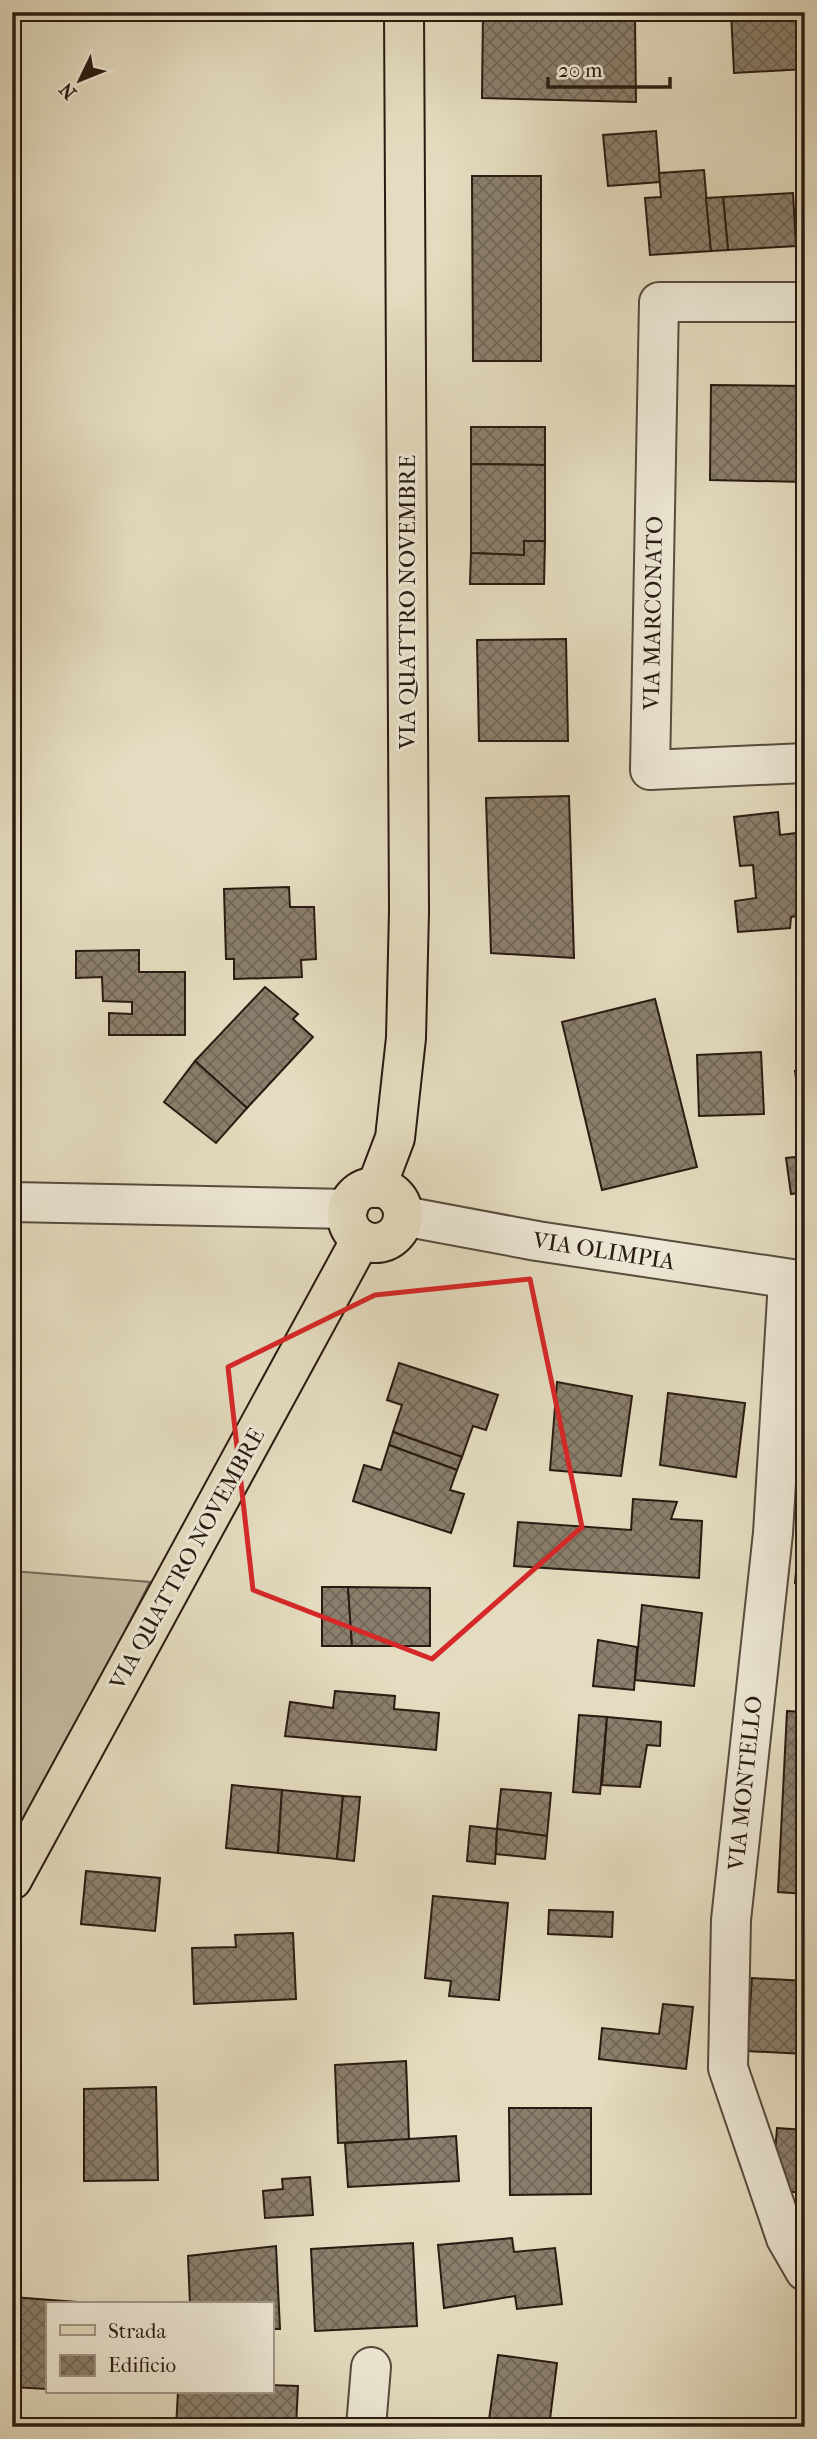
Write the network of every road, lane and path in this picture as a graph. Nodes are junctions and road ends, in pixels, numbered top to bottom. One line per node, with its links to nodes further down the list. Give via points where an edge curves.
1 (404, 12): 5 (main road, VIA QUATTRO NOVEMBRE, via 406,1038 395,1138)
2 (805, 302): 3 (street, VIA MARCONATO, via 659,302 650,770)
3 (805, 763)
4 (12, 1202): 5 (street)
5 (362, 1212): 6 (main road, via 393,1193); 8 (main road, VIA QUATTRO NOVEMBRE)
6 (403, 1216): 7 (street, VIA OLIMPIA)
7 (797, 1281): 9 (street, VIA MONTELLO, via 731,1920 727,2068)
8 (12, 1880)
9 (795, 2234): 10 (street, VIA MONTELLO)
10 (805, 2272)
11 (371, 2367): 12 (street)
12 (366, 2427)

